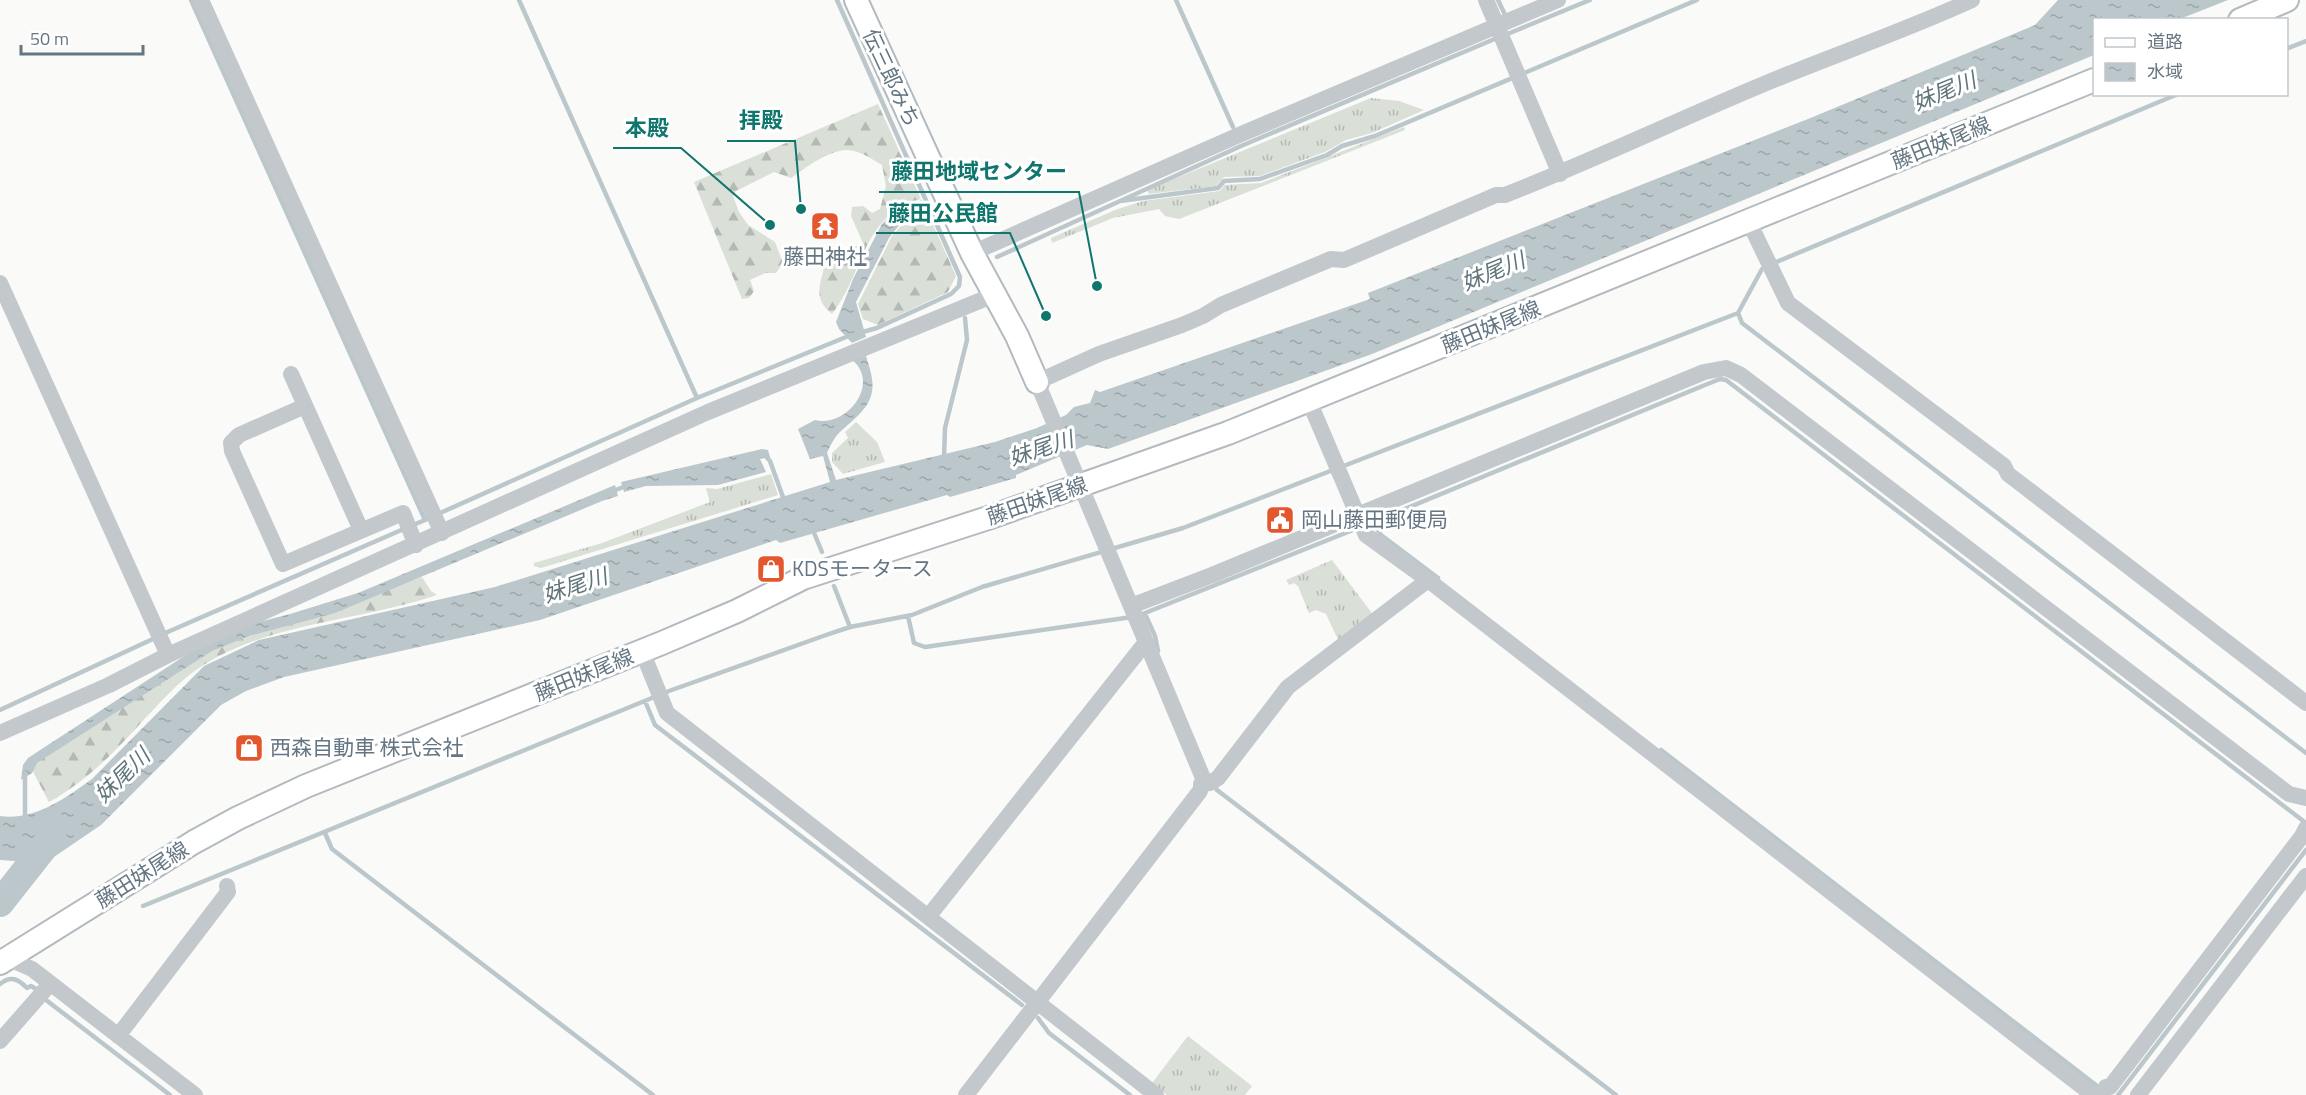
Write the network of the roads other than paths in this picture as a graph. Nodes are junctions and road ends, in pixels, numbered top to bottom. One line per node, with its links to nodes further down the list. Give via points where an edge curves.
1 (201, 0): 20 (street)
2 (856, 0): 12 (main road, 伝三郎みち)
3 (1486, 0): 8 (street)
4 (1558, 0): 8 (street)
5 (1972, 0): 10 (street, via 1916,26 1787,74)
6 (2287, 0): 7 (main road)
7 (2245, 18)
8 (1503, 29): 10 (street, via 1517,75); 12 (street, via 1250,130)
9 (2093, 80): 11 (main road, 藤田妹尾線)
10 (1560, 174): 16 (street, via 1496,195 1344,260 1331,259 1221,304 1182,326 1100,354)
11 (1749, 222): 17 (main road, 藤田妹尾線); 29 (street, via 1788,303 2004,466 2008,474)
12 (972, 252): 14 (main road, 伝三郎みち)
13 (0, 283): 26 (street)
14 (994, 295): 16 (main road, 伝三郎みち); 20 (street)
15 (291, 374): 18 (street)
16 (1037, 382): 19 (street)
17 (1309, 400): 19 (main road, 藤田妹尾線); 21 (street)
18 (305, 406): 22 (street); 22 (street, via 239,435 231,443 283,564)
19 (1080, 486): 25 (street); 28 (main road, 藤田妹尾線, via 803,578)
20 (437, 522): 23 (street)
21 (1360, 523): 24 (street, via 1370,538); 25 (street); 32 (street, via 1704,372 1733,369 2289,794)
22 (361, 530): 23 (street, via 402,513)
23 (411, 533): 26 (street)
24 (1428, 580): 31 (street, via 1288,687); 42 (street)
25 (1134, 613): 27 (street)
26 (163, 642): 30 (street, via 109,685)
27 (1146, 642): 31 (street, via 1203,778); 36 (street)
28 (642, 651): 36 (street, via 667,713); 37 (main road, 藤田妹尾線, via 306,786 238,818)
29 (2306, 703)
30 (0, 733)
31 (1210, 781): 39 (street)
32 (2306, 798)
33 (2305, 830): 42 (street, via 2110,1087)
34 (2306, 876): 46 (street)
35 (227, 886): 40 (street, via 228,892)
36 (928, 917): 39 (street)
37 (2, 959): 38 (street, via 32,969)
38 (50, 984): 40 (street); 41 (street)
39 (1038, 1002): 44 (street); 45 (street)
40 (118, 1036): 43 (street)
41 (0, 1041)
42 (2100, 1094)
43 (195, 1095)
44 (966, 1095)
45 (1156, 1095)
46 (2138, 1095)

